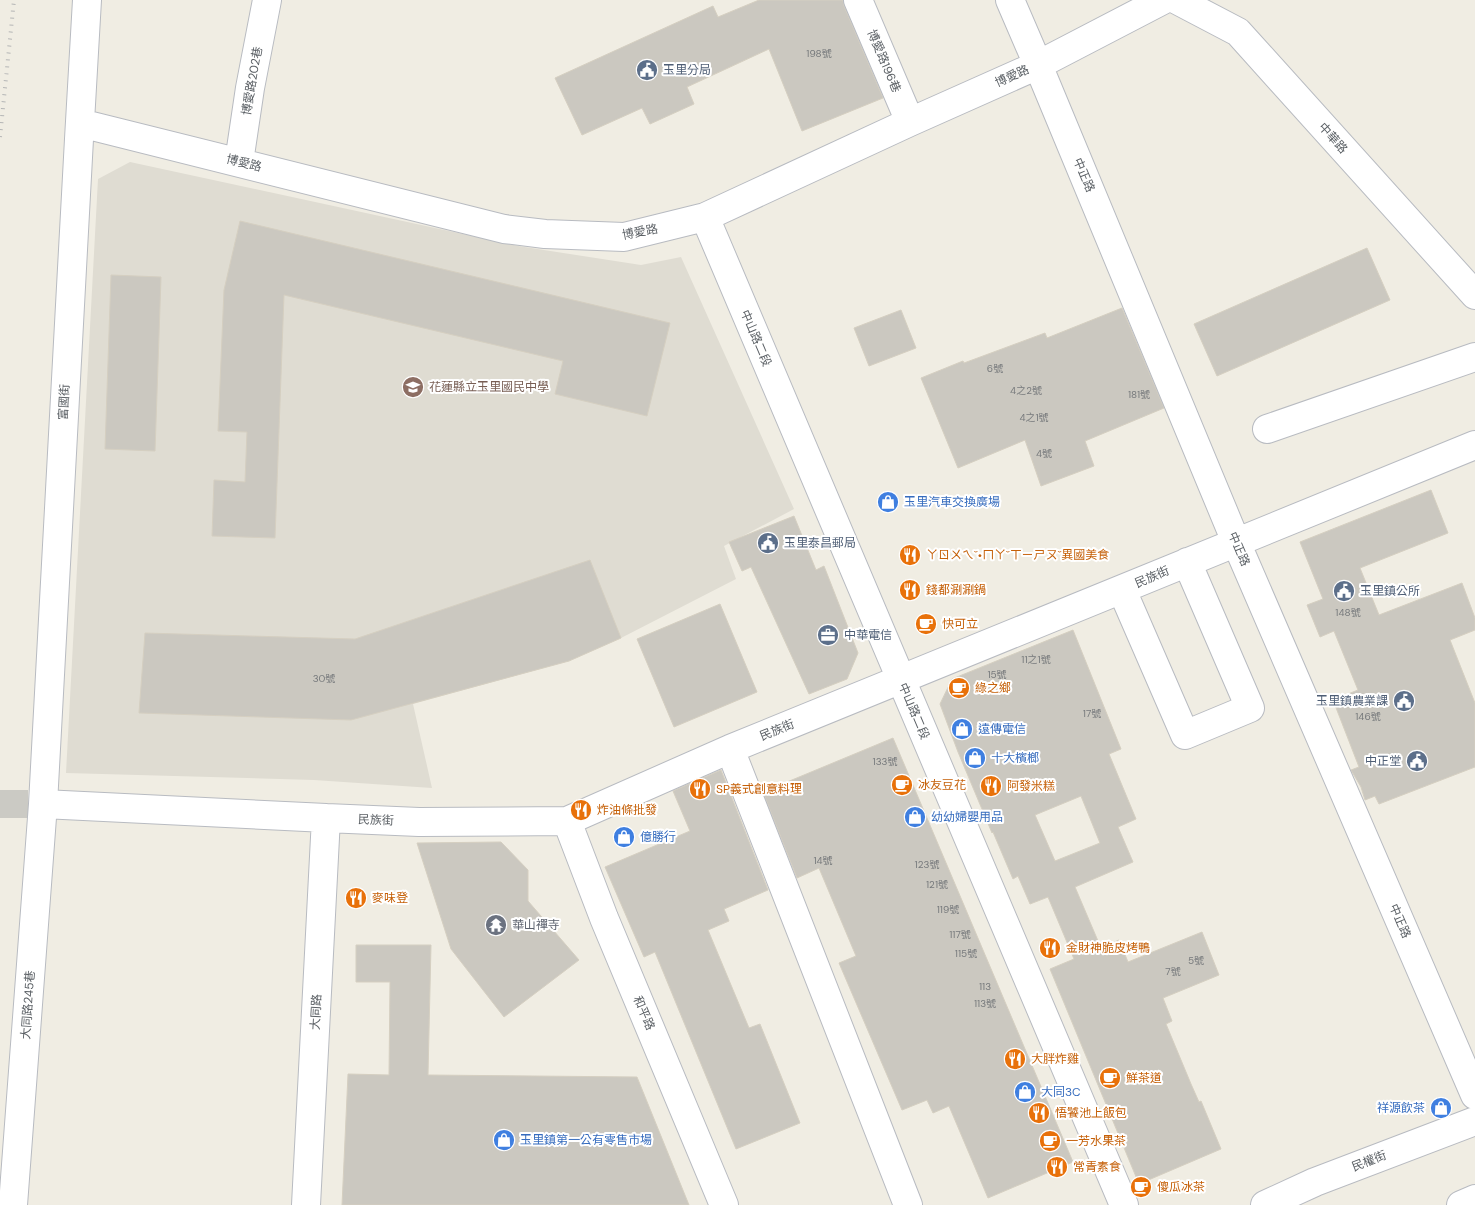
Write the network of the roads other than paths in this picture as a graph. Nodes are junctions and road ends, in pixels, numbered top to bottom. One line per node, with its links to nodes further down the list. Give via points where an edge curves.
1 (88, 0): 9 (street, 富國街)
2 (267, 0): 10 (street, 博愛路202巷)
3 (858, 0): 8 (street, 博愛路196巷)
4 (1010, 0): 7 (street, 中正路)
5 (1163, 0): 7 (street, 博愛路)
6 (1177, 0): 12 (street, 中華路, via 1238,32)
7 (1038, 65): 8 (street, 博愛路); 16 (street, 中正路)
8 (910, 122): 11 (street, 博愛路)
9 (80, 123): 10 (street, 博愛路); 21 (street, 富國街)
10 (239, 162): 11 (street, 博愛路, via 504,229 545,234 624,236)
11 (705, 217): 19 (street, 中山路二段)
12 (1475, 295)
13 (1475, 357): 14 (street)
14 (1266, 429)
15 (1475, 445): 16 (street, 民族街)
16 (1236, 542): 17 (street, 民族街); 24 (street, 中正路)
17 (1188, 562): 18 (street, 民族街); 18 (street, via 1250,708 1185,735)
18 (1122, 590): 19 (street, 民族街)
19 (900, 679): 20 (street, 民族街); 31 (street, 中山路二段)
20 (730, 749): 23 (street, 民族街); 30 (street)
21 (43, 804): 22 (street, 民族街); 27 (street, 大同路245巷)
22 (326, 818): 23 (street, 民族街, via 419,822); 28 (street, 大同路)
23 (567, 821): 29 (street, 和平路)
24 (1475, 1095)
25 (1475, 1121): 32 (street, 民權街, via 1315,1182)
26 (1475, 1199): 33 (street)
27 (13, 1205)
28 (306, 1205)
29 (724, 1205)
30 (908, 1205)
31 (1124, 1205)
32 (1265, 1205)
33 (1461, 1205)

